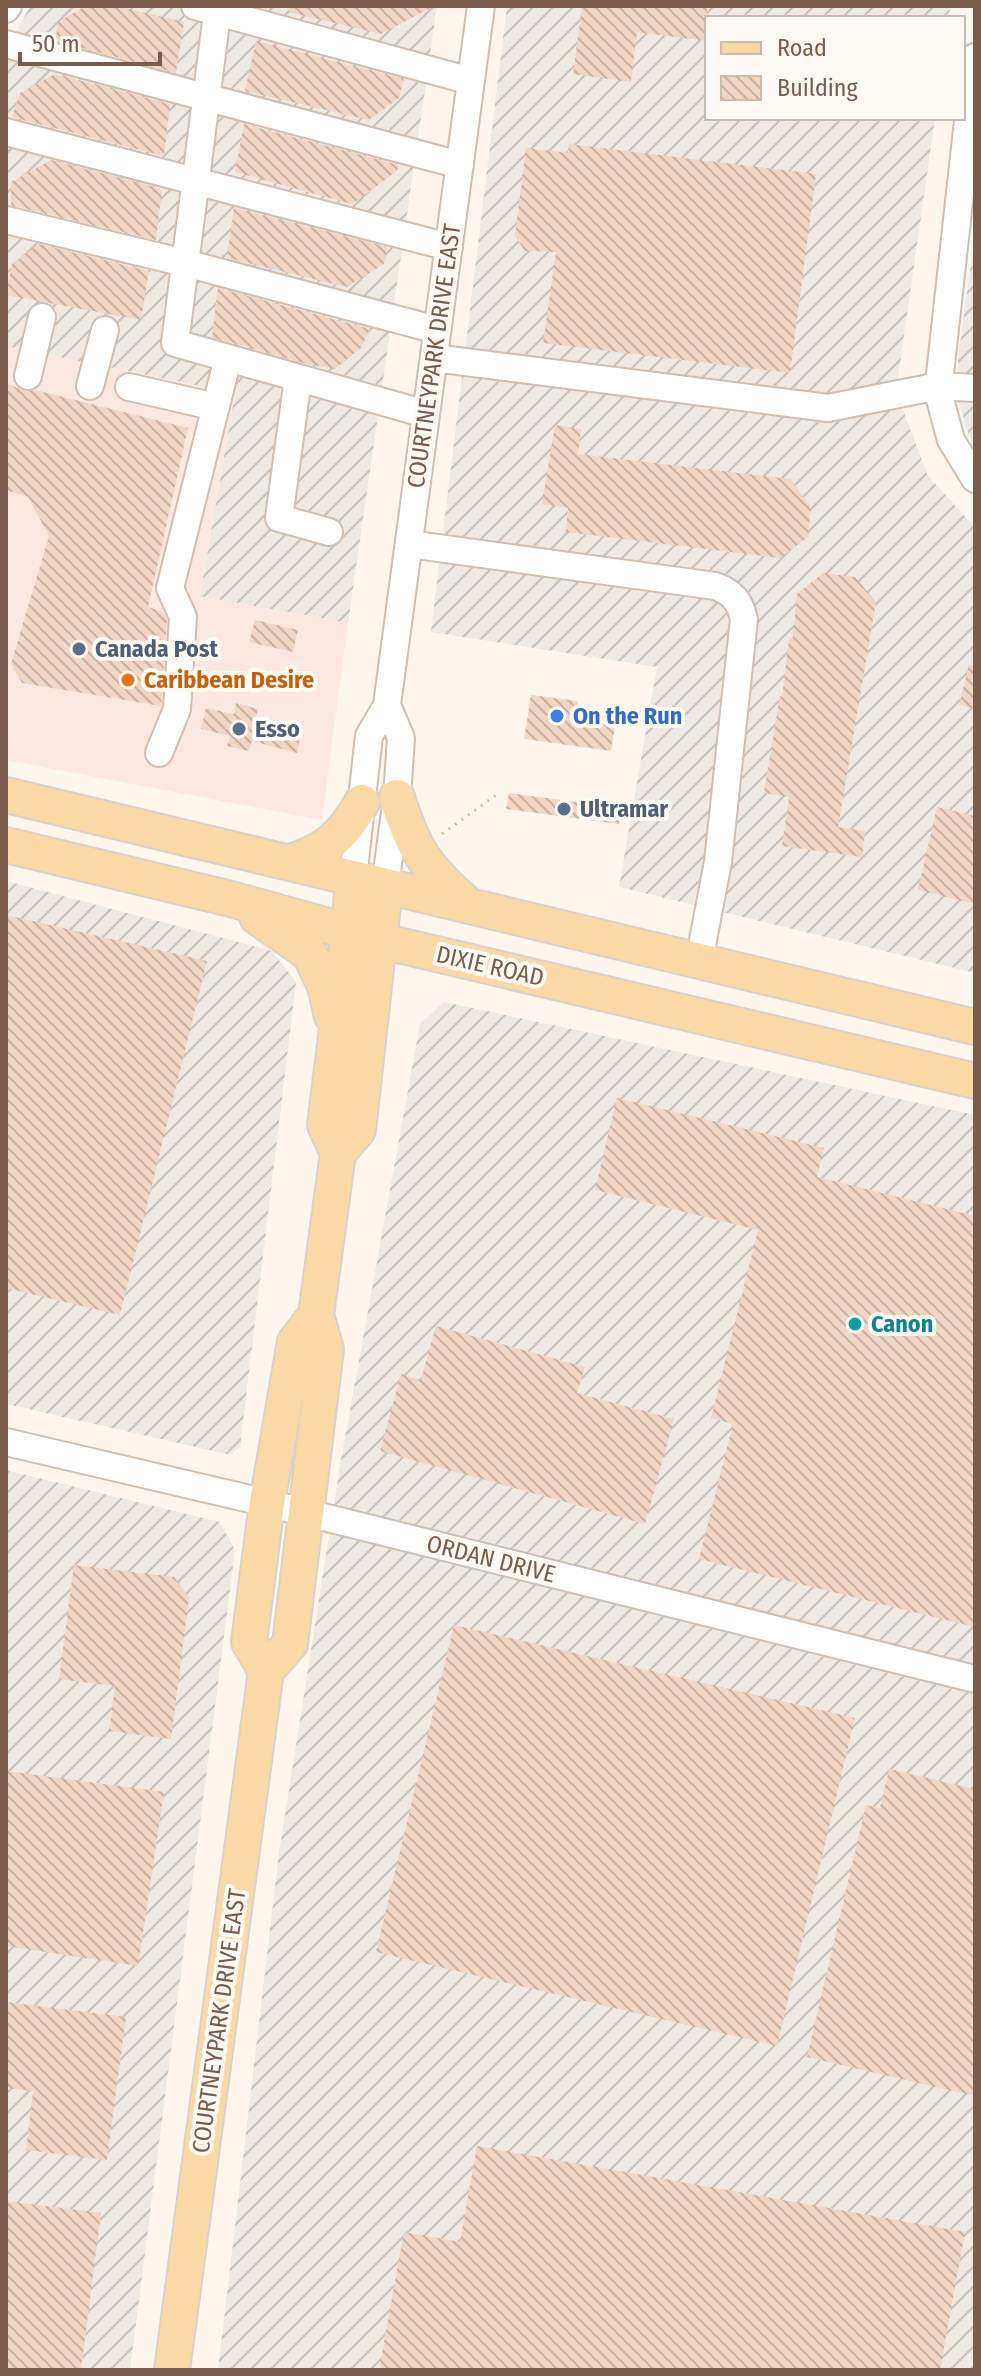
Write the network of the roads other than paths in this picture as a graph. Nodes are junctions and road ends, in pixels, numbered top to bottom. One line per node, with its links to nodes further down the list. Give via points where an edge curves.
1 (481, 6): 5 (street, COURTNEYPARK DRIVE EAST)
2 (210, 8): 5 (street); 6 (street)
3 (6, 44): 6 (street)
4 (975, 57): 8 (street)
5 (471, 81): 9 (street, COURTNEYPARK DRIVE EAST)
6 (207, 97): 9 (street); 10 (street)
7 (6, 132): 10 (street)
8 (972, 132): 11 (street)
9 (460, 165): 13 (street, COURTNEYPARK DRIVE EAST)
10 (196, 181): 13 (street); 14 (street)
11 (967, 203): 15 (street)
12 (6, 220): 14 (street)
13 (449, 247): 18 (street, COURTNEYPARK DRIVE EAST)
14 (185, 263): 18 (street); 19 (street, via 175,343)
15 (962, 295): 24 (street)
16 (42, 317): 21 (street)
17 (105, 330): 23 (street)
18 (437, 330): 20 (street, COURTNEYPARK DRIVE EAST)
19 (228, 358): 22 (street); 27 (street)
20 (434, 358): 24 (street, via 828,408); 28 (street, COURTNEYPARK DRIVE EAST)
21 (28, 376)
22 (298, 378): 28 (street); 30 (street, via 279,518)
23 (90, 386)
24 (939, 386): 26 (street); 29 (street, via 951,440)
25 (129, 387): 27 (street)
26 (975, 388)
27 (216, 407): 33 (street, via 170,588 183,617 177,709)
28 (426, 414): 31 (street, COURTNEYPARK DRIVE EAST)
29 (975, 479)
30 (329, 532)
31 (409, 544): 32 (street, COURTNEYPARK DRIVE EAST); 44 (street, via 715,586 742,607 718,862)
32 (387, 705): 35 (street, COURTNEYPARK DRIVE EAST, via 401,738); 36 (street, COURTNEYPARK DRIVE EAST, via 369,736)
33 (159, 753)
34 (6, 795): 38 (main road)
35 (397, 797): 39 (street, COURTNEYPARK DRIVE EAST); 41 (main road, via 407,831 433,874)
36 (362, 802): 38 (main road, via 341,835 309,857); 39 (street, COURTNEYPARK DRIVE EAST)
37 (6, 845): 40 (main road, DIXIE ROAD)
38 (290, 862): 39 (main road)
39 (369, 882): 41 (main road); 42 (main road, COURTNEYPARK DRIVE EAST)
40 (227, 898): 42 (main road, DIXIE ROAD); 47 (main road, via 310,954 325,986)
41 (468, 905): 44 (main road)
42 (363, 936): 43 (main road, DIXIE ROAD); 45 (main road, COURTNEYPARK DRIVE EAST); 47 (main road, COURTNEYPARK DRIVE EAST)
43 (451, 956): 45 (main road, via 393,973); 48 (main road, DIXIE ROAD)
44 (699, 961): 46 (main road)
45 (370, 1006): 49 (main road, COURTNEYPARK DRIVE EAST, via 358,1130)
46 (975, 1027)
47 (336, 1032): 49 (main road, COURTNEYPARK DRIVE EAST, via 325,1125)
48 (975, 1081)
49 (338, 1153): 50 (main road, COURTNEYPARK DRIVE EAST)
50 (316, 1315): 52 (main road, COURTNEYPARK DRIVE EAST, via 295,1342); 53 (main road, COURTNEYPARK DRIVE EAST, via 326,1349)
51 (6, 1442): 52 (street, ORDAN DRIVE)
52 (267, 1503): 53 (street, ORDAN DRIVE); 54 (main road, COURTNEYPARK DRIVE EAST, via 249,1642)
53 (306, 1513): 54 (main road, COURTNEYPARK DRIVE EAST, via 290,1644); 55 (street, ORDAN DRIVE)
54 (266, 1671): 56 (main road, COURTNEYPARK DRIVE EAST)
55 (975, 1679)
56 (172, 2370)

